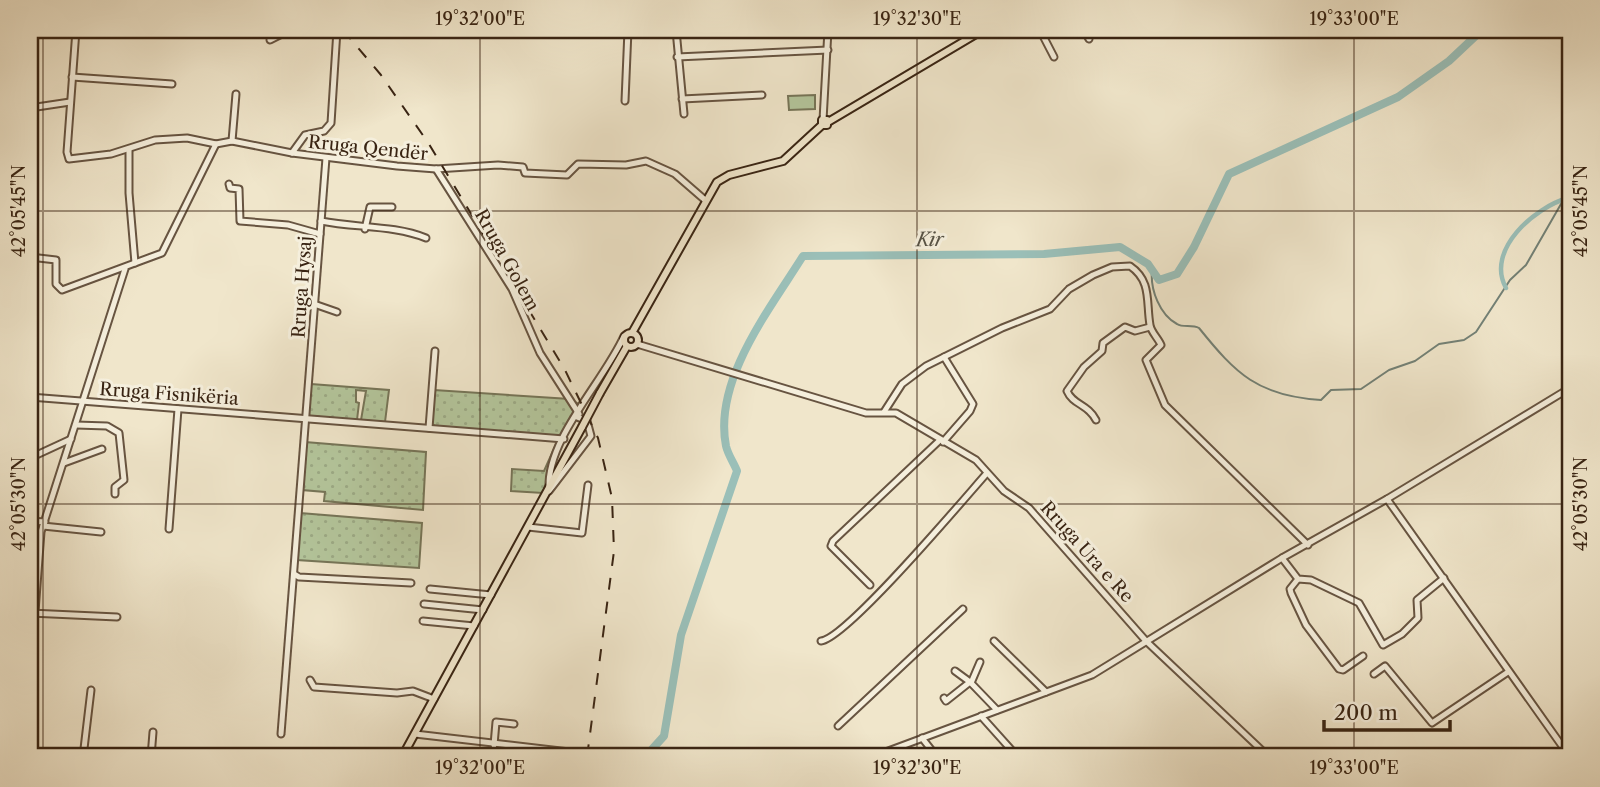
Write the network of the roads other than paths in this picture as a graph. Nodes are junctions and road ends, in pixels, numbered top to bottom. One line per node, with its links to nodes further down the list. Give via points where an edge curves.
1 (76, 30): 15 (street, Rruga Qendër)
2 (290, 30): 11 (street)
3 (337, 30): 28 (street, via 331,123 324,131 305,135)
4 (628, 30): 20 (street)
5 (676, 30): 13 (street)
6 (828, 30): 12 (street)
7 (983, 30): 24 (main road)
8 (1040, 30): 14 (street)
9 (1084, 30): 10 (street)
10 (1089, 39)
11 (270, 40)
12 (828, 50): 13 (street); 24 (street)
13 (677, 57): 19 (street)
14 (1054, 57)
15 (72, 77): 16 (street); 21 (street, Rruga Qendër)
16 (172, 84)
17 (236, 93): 25 (street)
18 (762, 95): 19 (street)
19 (682, 99): 23 (street)
20 (625, 101)
21 (70, 102): 22 (street); 27 (street, Rruga Qendër, via 69,159)
22 (30, 108)
23 (684, 114)
24 (825, 122): 32 (main road, via 777,164 722,178)
25 (232, 141): 26 (street, Rruga Qendër); 28 (street, Rruga Qendër)
26 (216, 144): 27 (street, Rruga Qendër, via 167,138); 39 (street, via 162,253)
27 (129, 150): 39 (street)
28 (292, 153): 29 (street, Rruga Qendër)
29 (326, 158): 30 (street, Rruga Qendër); 34 (street, Rruga Hysaj)
30 (436, 169): 32 (street, Rruga Qendër, via 523,167 525,173 567,175 578,164 626,165 642,160 675,174); 53 (street, Rruga Golem, via 512,289 540,353)
31 (229, 184): 36 (street, via 239,189 240,221 288,225)
32 (705, 200): 44 (main road)
33 (392, 207): 35 (street, via 370,207)
34 (321, 221): 35 (street); 36 (street, Rruga Hysaj)
35 (365, 229): 37 (street, via 406,230)
36 (320, 234): 41 (street, Rruga Hysaj)
37 (426, 238)
38 (30, 257): 40 (street, via 57,260 56,284 62,290)
39 (135, 263): 40 (street)
40 (125, 269): 52 (street)
41 (314, 304): 42 (street); 58 (street, Rruga Hysaj)
42 (337, 312)
43 (1150, 327): 49 (street, via 1144,279 1130,266 1118,266 1077,284 1043,313); 59 (street, via 1139,331 1125,327 1103,343 1100,353 1067,391 1071,399 1087,406); 78 (street, via 1160,345 1146,359 1166,405)
44 (632, 333): 45 (main road); 46 (main road)
45 (624, 336): 47 (main road); 54 (street)
46 (637, 344): 47 (main road); 56 (street, Rruga Ura e Re, via 866,413)
47 (627, 346): 70 (main road, bridge)
48 (435, 351): 61 (street)
49 (944, 357): 56 (street, via 910,376); 64 (street, via 973,404)
50 (1570, 388): 72 (street)
51 (30, 397): 52 (street, Rruga Fisnikëria)
52 (83, 401): 55 (street, Rruga Fisnikëria); 60 (street)
53 (573, 403): 54 (street); 57 (street, Rruga Golem)
54 (584, 405): 57 (street)
55 (178, 409): 58 (street, Rruga Fisnikëria); 76 (street)
56 (884, 412): 64 (street, Rruga Ura e Re, via 896,413)
57 (578, 416): 63 (street); 70 (street, via 588,424 591,436)
58 (306, 419): 61 (street, Rruga Fisnikëria); 80 (street)
59 (1096, 421)
60 (76, 425): 62 (street); 71 (street, via 107,426 118,433 124,480 115,487)
61 (429, 428): 63 (street, Rruga Fisnikëria)
62 (71, 439): 66 (street); 67 (street)
63 (564, 439): 70 (street, via 550,470)
64 (941, 441): 68 (street, Rruga Ura e Re, via 976,460); 84 (street, via 833,541 831,546)
65 (102, 449): 67 (street)
66 (30, 458)
67 (64, 463): 74 (street)
68 (987, 473): 94 (street, via 889,582 834,636); 96 (street, Rruga Ura e Re, via 1016,502 1029,508)
69 (588, 485): 75 (street, via 582,533)
70 (549, 491): 75 (main road)
71 (115, 494)
72 (1387, 499): 78 (street); 81 (street)
73 (30, 521): 74 (street)
74 (44, 524): 77 (street); 90 (street)
75 (528, 527): 86 (main road)
76 (169, 529)
77 (101, 532)
78 (1308, 545): 79 (street)
79 (1282, 558): 82 (street); 96 (street)
80 (294, 574): 83 (street); 114 (street)
81 (1444, 578): 82 (street, via 1417,600 1418,618 1383,645 1359,603 1311,580); 100 (street)
82 (1298, 579): 97 (street, via 1291,593 1306,625 1339,669)
83 (411, 583)
84 (870, 585)
85 (430, 589): 86 (street)
86 (491, 595): 89 (main road)
87 (424, 604): 89 (street)
88 (963, 609): 112 (street)
89 (483, 610): 93 (main road)
90 (32, 613): 91 (street); 102 (street)
91 (117, 617)
92 (423, 621): 93 (street)
93 (474, 626): 108 (main road)
94 (821, 641)
95 (994, 641): 106 (street)
96 (1146, 641): 106 (street, via 1092,675); 126 (street, Rruga Ura e Re)
97 (1363, 656)
98 (980, 663): 104 (street)
99 (955, 671): 104 (street)
100 (1508, 672): 101 (street, via 1432,723 1385,666); 118 (street)
101 (1374, 674)
102 (30, 678)
103 (310, 680): 108 (street, via 314,687 410,691)
104 (970, 682): 107 (street, via 946,701); 109 (street)
105 (91, 690): 121 (street)
106 (1046, 692): 109 (street)
107 (944, 698)
108 (434, 699): 115 (main road)
109 (997, 710): 110 (street)
110 (981, 716): 116 (street); 120 (street)
111 (514, 724): 117 (street, via 496,722)
112 (838, 726)
113 (153, 732): 122 (street)
114 (282, 734)
115 (415, 734): 117 (street); 123 (main road)
116 (922, 738): 124 (street); 125 (street)
117 (494, 745): 119 (street)
118 (1567, 753)
119 (578, 754)
120 (1015, 754)
121 (83, 757)
122 (151, 757)
123 (402, 757)
124 (872, 757)
125 (937, 757)
126 (1269, 757)

